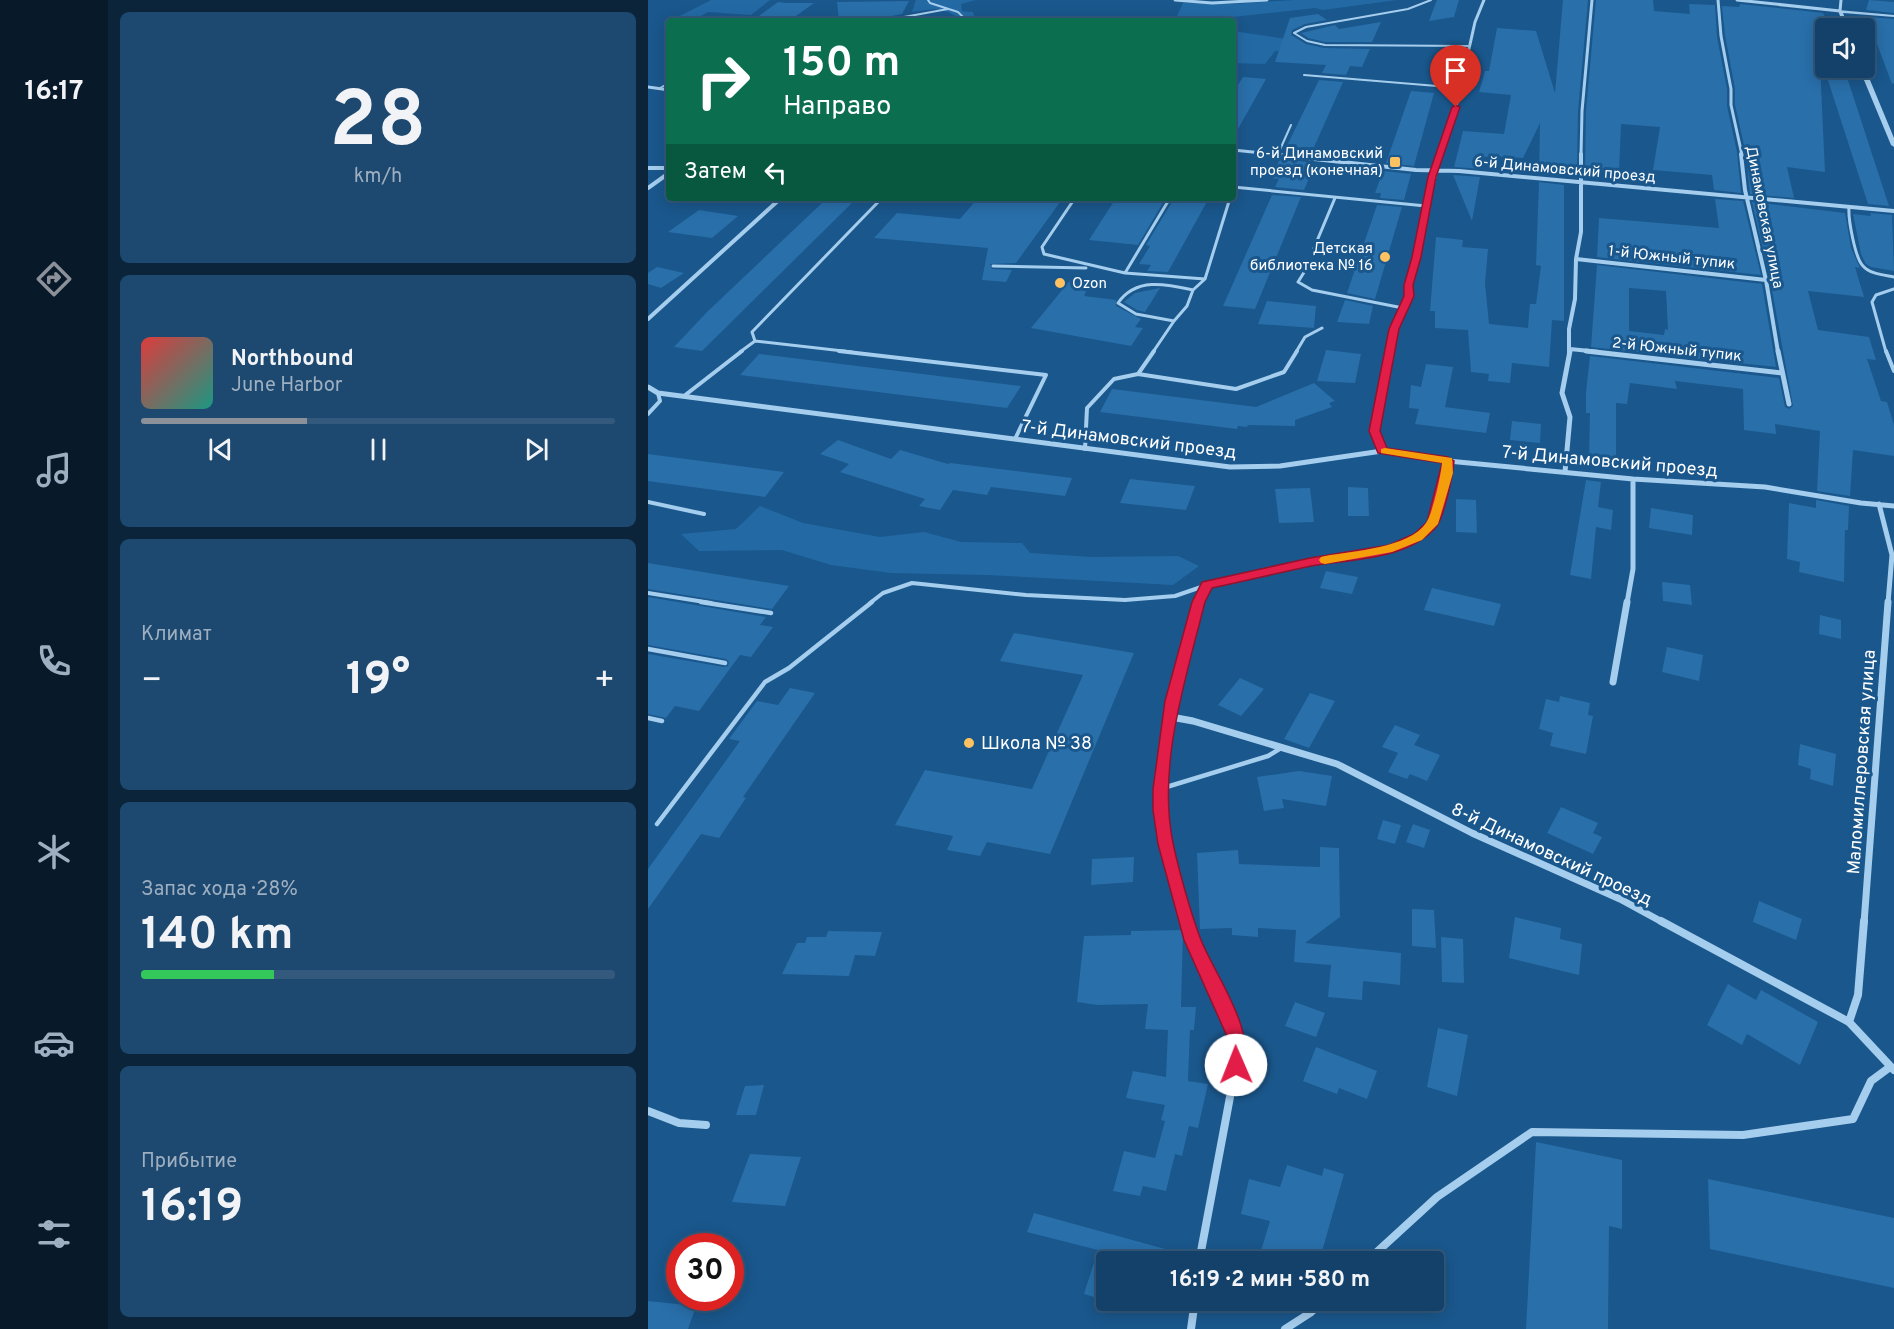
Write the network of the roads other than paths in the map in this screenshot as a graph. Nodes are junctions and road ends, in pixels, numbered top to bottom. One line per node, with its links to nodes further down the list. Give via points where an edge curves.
1 (928, 0): 11 (lane)
2 (1175, 0): 3 (street)
3 (1267, 0)
4 (1431, 0): 17 (lane, via 1408,9 1306,27 1294,33 1325,45)
5 (1484, 0): 17 (street)
6 (1592, 0): 33 (street)
7 (1718, 0): 36 (street, Динамовская улица)
8 (1737, 0): 10 (street)
9 (1841, 0): 12 (street)
10 (1778, 2): 12 (street)
11 (948, 9): 14 (lane); 15 (lane)
12 (1840, 11): 13 (street); 16 (street)
13 (1894, 16)
14 (898, 18)
15 (964, 18)
16 (1842, 18)
17 (1470, 46): 22 (street)
18 (1304, 75): 22 (lane)
19 (1866, 78): 26 (street)
20 (666, 85): 23 (lane)
21 (648, 87): 23 (street)
22 (1461, 87): 31 (street)
23 (660, 88): 24 (street)
24 (666, 89)
25 (1291, 125): 28 (lane)
26 (1894, 145)
27 (1236, 150): 28 (street, 6-й Динамовский проезд)
28 (1278, 154): 31 (street, 6-й Динамовский проезд)
29 (648, 168): 30 (street)
30 (666, 168)
31 (1435, 171): 33 (street, 6-й Динамовский проезд); 43 (street)
32 (666, 175): 34 (street)
33 (1580, 182): 36 (street, 6-й Динамовский проезд); 47 (street, via 1581,232)
34 (648, 188)
35 (1236, 188): 37 (lane)
36 (1747, 196): 44 (street, 6-й Динамовский проезд); 54 (street, Динамовская улица)
37 (1335, 198): 43 (lane); 46 (lane)
38 (778, 201): 58 (street)
39 (879, 201): 61 (lane, via 752,332)
40 (1074, 201): 50 (lane, via 1042,247 1044,254)
41 (1168, 201): 51 (lane)
42 (1229, 201): 53 (lane)
43 (1426, 206): 57 (street, via 1409,296)
44 (1849, 207): 45 (street, 6-й Динамовский проезд); 52 (lane, via 1847,217 1856,258 1864,269)
45 (1894, 211)
46 (1314, 248)
47 (1576, 259): 54 (street, 1-й Южный тупик); 62 (street)
48 (993, 266): 50 (lane)
49 (1308, 266): 57 (lane, via 1298,282 1312,290)
50 (1095, 267): 51 (lane)
51 (1125, 273): 53 (lane)
52 (1894, 277)
53 (1204, 279): 56 (lane)
54 (1766, 280): 64 (street, Динамовская улица)
55 (1894, 289): 63 (lane, via 1876,295 1872,302)
56 (1193, 290): 59 (lane, via 1187,306); 59 (lane, via 1154,283 1135,286 1123,293 1118,303 1151,318)
57 (1403, 308): 74 (street, via 1394,329 1375,431)
58 (648, 319)
59 (1174, 321): 65 (lane)
60 (1322, 328): 65 (lane, via 1305,337 1284,372 1236,389)
61 (755, 341): 68 (lane); 72 (lane, via 1046,375)
62 (1570, 349): 64 (street, 2-й Южный тупик); 76 (street, via 1562,393 1570,417)
63 (1894, 371)
64 (1782, 373): 70 (street, Динамовская улица)
65 (1138, 374): 73 (lane, via 1114,379 1087,408)
66 (648, 387): 67 (street, 7-й Динамовский проезд)
67 (658, 393): 68 (street, 7-й Динамовский проезд); 69 (street); 71 (lane, via 660,401)
68 (684, 396): 72 (street, 7-й Динамовский проезд)
69 (648, 398)
70 (1789, 404)
71 (648, 414)
72 (1015, 439): 73 (street, 7-й Динамовский проезд)
73 (1085, 449): 74 (street, 7-й Динамовский проезд, via 1230,467 1280,466)
74 (1382, 451): 75 (street, 7-й Динамовский проезд)
75 (1448, 461): 76 (street, 7-й Динамовский проезд); 82 (street, via 1432,524 1418,537 1392,548)
76 (1565, 472): 77 (street, 7-й Динамовский проезд)
77 (1633, 479): 79 (street, 7-й Динамовский проезд, via 1766,487); 87 (street, via 1634,569)
78 (648, 502): 81 (lane)
79 (1879, 504): 80 (street, 7-й Динамовский проезд); 94 (street, Маломиллеровская улица, via 1892,555 1858,995)
80 (1894, 506)
81 (704, 514)
82 (1207, 585): 88 (street, via 1172,701); 93 (lane, via 1175,596 1125,600 912,583 883,593 789,668 765,682)
83 (648, 592): 84 (lane)
84 (771, 613)
85 (648, 649): 86 (lane)
86 (725, 663)
87 (1614, 682)
88 (1171, 717): 91 (street, 8-й Динамовский проезд); 92 (street)
89 (648, 718): 90 (lane)
90 (662, 721)
91 (1281, 748): 92 (lane, via 1268,756); 94 (street, 8-й Динамовский проезд, via 1337,764 1472,833 1620,899)
92 (1160, 789): 98 (street, via 1166,844 1193,940 1235,1034 1236,1065)
93 (657, 824)
94 (1849, 1022): 95 (street, 8-й Динамовский проезд)
95 (1892, 1069): 99 (street, via 1871,1081 1853,1119 1743,1135 1532,1132 1437,1197)
96 (648, 1111): 97 (street, via 679,1123)
97 (706, 1125)
98 (1201, 1251)
99 (1378, 1251)
100 (1193, 1311): 102 (street)
101 (1312, 1311): 103 (street)
102 (1191, 1329)
103 (1285, 1329)

